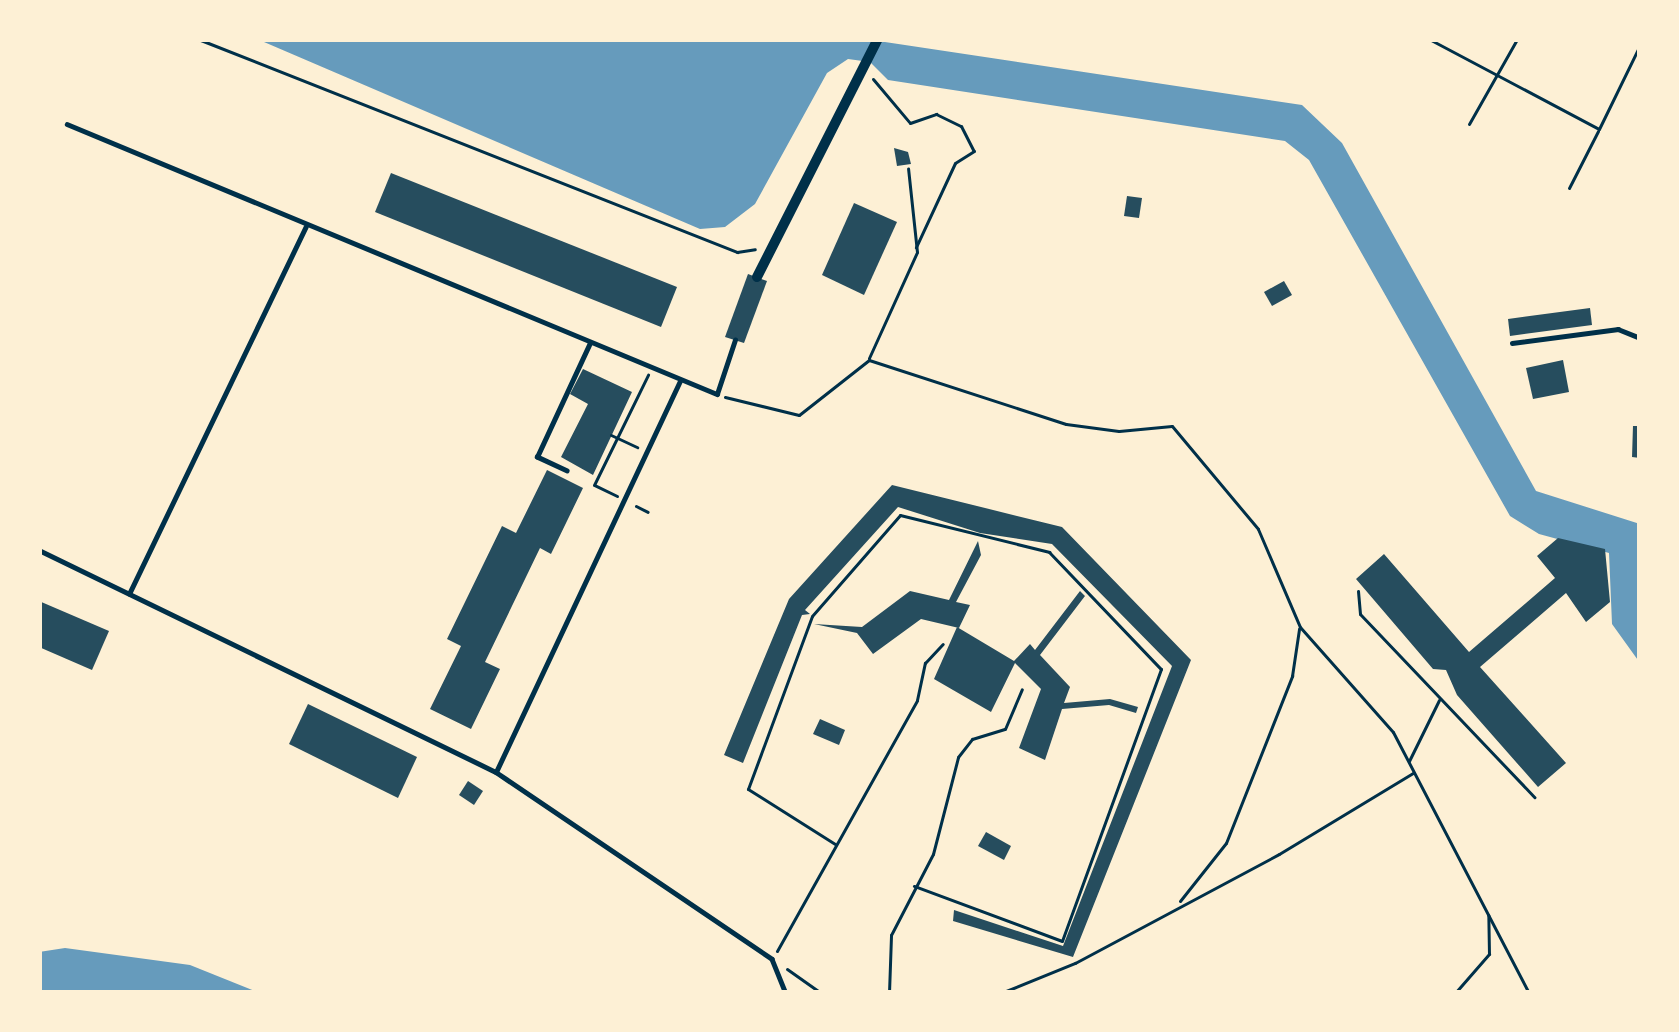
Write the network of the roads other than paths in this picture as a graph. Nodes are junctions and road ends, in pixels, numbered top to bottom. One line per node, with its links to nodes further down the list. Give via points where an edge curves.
1 (878, 39): 4 (street)
2 (67, 124): 3 (lane)
3 (307, 225): 7 (lane); 12 (lane)
4 (757, 278)
5 (1640, 338): 8 (lane, via 1618,329)
6 (735, 340): 9 (lane, via 717,394)
7 (590, 343): 9 (lane); 10 (lane, via 537,457)
8 (1512, 343)
9 (680, 380): 13 (lane)
10 (567, 471)
11 (39, 550): 12 (lane)
12 (129, 594): 13 (lane)
13 (496, 772): 14 (lane, via 772,959)
14 (786, 993)

